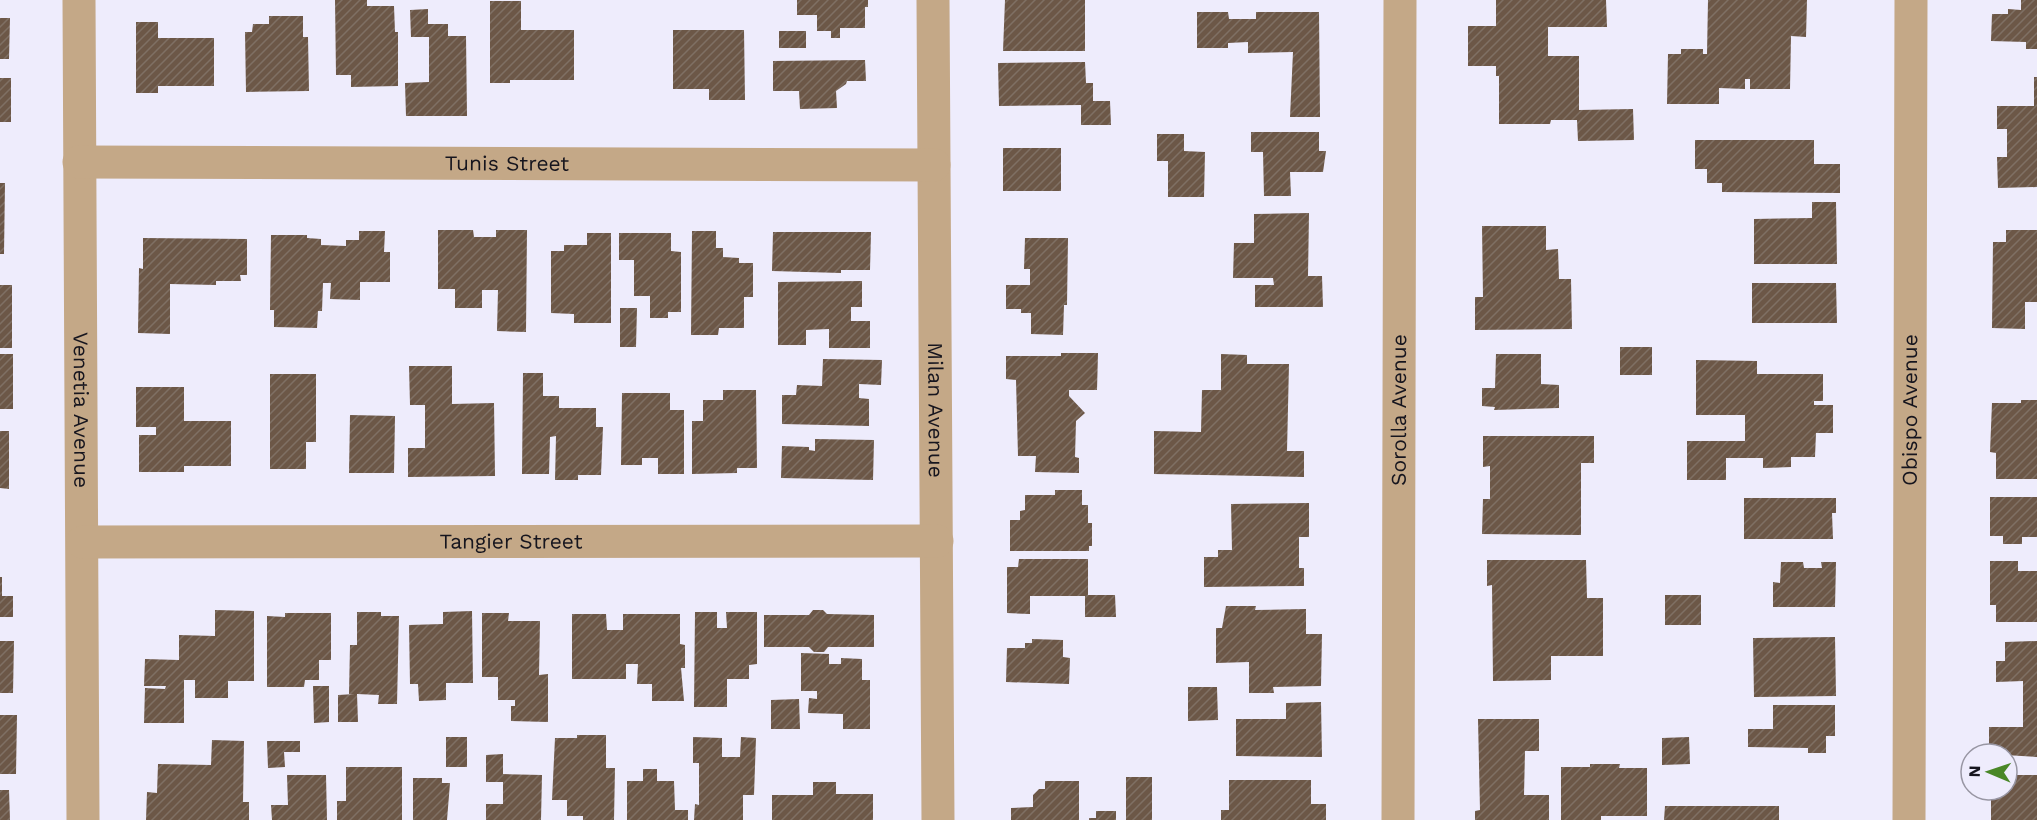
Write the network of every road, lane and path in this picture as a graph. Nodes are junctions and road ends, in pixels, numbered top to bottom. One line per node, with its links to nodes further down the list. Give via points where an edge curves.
1 (79, 0): 5 (street, Venetia Avenue)
2 (933, 0): 6 (street, Milan Avenue)
3 (1400, 0): 11 (street, Sorolla Avenue)
4 (1911, 0): 12 (street, Obispo Avenue)
5 (80, 162): 6 (street, Tunis Street); 8 (street, Venetia Avenue)
6 (934, 165): 7 (street, Milan Avenue)
7 (937, 541): 8 (street, Tangier Street); 10 (street, Milan Avenue)
8 (83, 542): 9 (street, Venetia Avenue)
9 (83, 820)
10 (938, 820)
11 (1398, 820)
12 (1909, 820)

